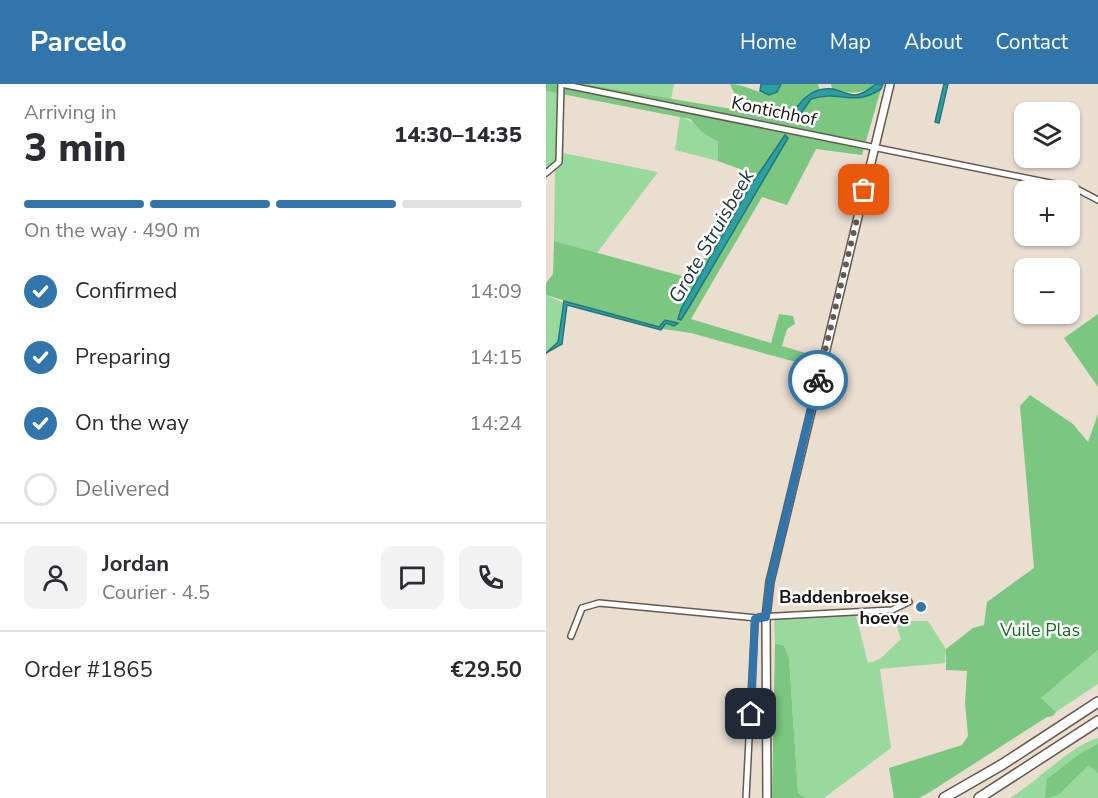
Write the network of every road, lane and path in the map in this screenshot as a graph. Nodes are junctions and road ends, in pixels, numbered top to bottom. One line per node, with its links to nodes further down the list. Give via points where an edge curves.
1 (561, 84): 3 (street, Kontichhof); 4 (street, via 559,162)
2 (890, 84): 3 (street)
3 (874, 147): 5 (street, Kontichhof, via 1075,188); 7 (street, via 770,582)
4 (546, 172)
5 (1098, 200)
6 (909, 602): 7 (street, via 892,610)
7 (766, 617): 8 (street); 13 (street)
8 (757, 618): 9 (street, via 599,603 582,608); 12 (street)
9 (571, 636)
10 (1098, 702): 14 (highway)
11 (1098, 720): 15 (highway)
12 (746, 798)
13 (766, 798)
14 (944, 798)
15 (979, 798)

